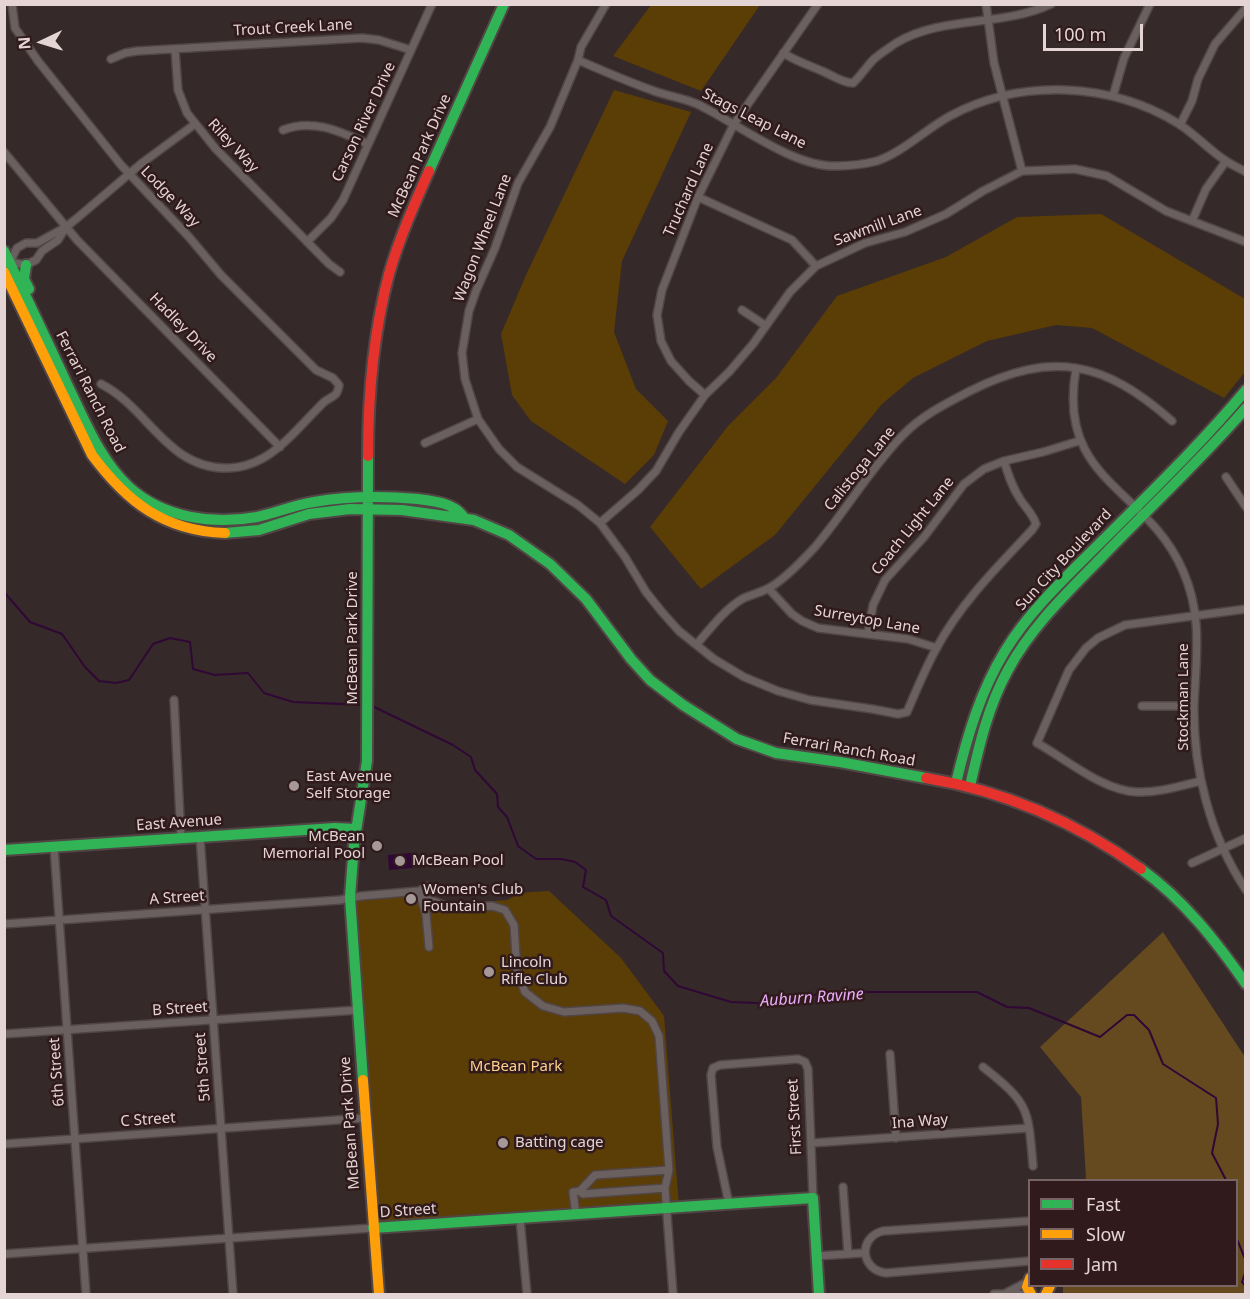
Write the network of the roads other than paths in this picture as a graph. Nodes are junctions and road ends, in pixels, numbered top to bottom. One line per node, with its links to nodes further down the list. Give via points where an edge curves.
1 (12, 4): 27 (street, Lodge Way, via 15,28)
2 (432, 4): 12 (street, Carson River Drive)
3 (504, 4): 55 (main road, McBean Park Drive, via 413,207 390,275 374,345 370,388)
4 (606, 4): 15 (street, Wagon Wheel Lane, via 581,47)
5 (818, 4): 13 (street, Truchard Lane)
6 (986, 4): 10 (street)
7 (1052, 4): 10 (street, via 1025,14)
8 (1150, 4): 17 (street, via 1124,58)
9 (1245, 8): 20 (street, via 1215,44)
10 (988, 19): 13 (street, via 915,33 878,56 853,83); 16 (street)
11 (176, 49): 12 (street, Trout Creek Lane, via 362,38); 14 (street, Trout Creek Lane, via 125,53); 18 (street, Riley Way, via 180,98)
12 (411, 51): 22 (street, Carson River Drive)
13 (783, 53): 19 (street, Truchard Lane)
14 (111, 59)
15 (578, 60): 19 (street, Stags Leap Lane, via 695,103); 48 (street, Wagon Wheel Lane, via 550,127 518,183 469,311 462,353 465,379)
16 (1003, 96): 17 (street, Stags Leap Lane, via 1055,88); 19 (street, Stags Leap Lane, via 952,115 877,160 836,166 815,164 789,154); 25 (street)
17 (1113, 96): 20 (street, Stags Leap Lane)
18 (195, 124): 27 (street); 31 (street, Riley Way)
19 (734, 124): 28 (street, Truchard Lane)
20 (1179, 124): 24 (street, Stags Leap Lane)
21 (283, 130): 22 (street, via 306,125 324,127)
22 (368, 144): 31 (street, Carson River Drive, via 343,200)
23 (4, 152): 30 (street, Hadley Drive)
24 (1226, 161): 26 (street, Stags Leap Lane); 29 (street, via 1206,189)
25 (1022, 171): 29 (street, Sawmill Lane, via 1075,169 1107,176 1166,211); 38 (street, Sawmill Lane, via 946,214)
26 (1245, 172)
27 (129, 174): 30 (street); 52 (street, Lodge Way, via 221,275 316,370 339,385 336,394)
28 (698, 197): 38 (street, via 792,240); 46 (street, Truchard Lane, via 662,290 657,315 661,341 671,361)
29 (1192, 221): 32 (street, Sawmill Lane)
30 (66, 227): 33 (street); 34 (street, via 58,240); 52 (street, Hadley Drive)
31 (307, 242): 39 (street, Riley Way)
32 (1245, 242)
33 (37, 243): 34 (street); 37 (street, via 17,248)
34 (42, 250): 36 (street, via 36,260)
35 (4, 251): 37 (main road, Ferrari Ranch Road)
36 (26, 265): 37 (street); 42 (main road, via 24,279)
37 (6, 266): 42 (main road, Ferrari Ranch Road); 55 (main road, Ferrari Ranch Road, via 92,455 103,473 138,506 181,528 233,534)
38 (816, 266): 41 (street, Sawmill Lane, via 790,292)
39 (340, 272)
40 (742, 310): 41 (street)
41 (766, 326): 46 (street, Sawmill Lane)
42 (53, 354): 55 (main road, Ferrari Ranch Road, via 111,466 128,486 164,509 211,521 232,521 315,502)
43 (1076, 369): 49 (street, Calistoga Lane, via 1106,375 1124,384); 50 (street, via 1072,406); 59 (street, Calistoga Lane, via 1045,367 1010,374 927,415 901,437 815,547)
44 (101, 384): 52 (street, via 124,400 175,451 195,463 238,468 259,462)
45 (1245, 390): 57 (main road, Sun City Boulevard)
46 (705, 395): 58 (street, Sawmill Lane, via 656,471)
47 (1245, 408): 57 (main road, Sun City Boulevard, via 1205,453)
48 (478, 419): 51 (street); 58 (street, Wagon Wheel Lane, via 517,467)
49 (1172, 421)
50 (1079, 441): 53 (street, Coach Light Lane); 57 (street, Stockman Lane, via 1102,474)
51 (425, 443)
52 (280, 447)
53 (1004, 461): 62 (street, Coach Light Lane, via 984,469 964,484 885,580 873,605); 64 (street, Wagon Wheel Lane, via 1010,481 1035,524 968,601)
54 (1226, 477): 56 (street)
55 (369, 504): 69 (main road, Ferrari Ranch Road, via 463,516 528,546 584,596 642,673 673,699 753,747 796,758); 71 (main road, McBean Park Drive, via 367,762)
56 (1245, 507)
57 (1139, 511): 61 (street, Stockman Lane, via 1174,553); 69 (main road, Sun City Boulevard, via 1044,600 1006,650 972,721); 70 (main road, Sun City Boulevard, via 1053,608 1008,670 991,709)
58 (600, 523): 63 (street, Wagon Wheel Lane, via 657,605 679,631)
59 (769, 589): 62 (street, Surreytop Lane, via 802,621 818,628); 63 (street, Calistoga Lane, via 742,600 715,622)
60 (1245, 609): 61 (street)
61 (1197, 615): 67 (street, Stockman Lane); 68 (street, via 1125,625 1098,638 1070,670 1037,743 1120,789 1149,792)
62 (868, 634): 64 (street, Surreytop Lane, via 908,639)
63 (697, 644): 64 (street, Wagon Wheel Lane, via 744,677 778,691 898,714 907,711)
64 (937, 648)
65 (174, 700): 73 (street)
66 (1142, 705): 67 (street)
67 (1194, 706): 68 (street, Stockman Lane)
68 (1201, 782): 76 (street, Stockman Lane)
69 (956, 783): 70 (main road, Ferrari Ranch Road)
70 (970, 786): 87 (main road, Ferrari Ranch Road, via 1062,820 1126,858 1205,926)
71 (356, 829): 72 (main road, East Avenue); 82 (main road, McBean Park Drive)
72 (200, 837): 73 (main road, East Avenue); 83 (street, 5th Street)
73 (181, 838): 75 (main road, East Avenue)
74 (1245, 838): 76 (street)
75 (54, 847): 77 (main road, East Avenue); 84 (street, 6th Street)
76 (1222, 849): 78 (street); 80 (street, Stockman Lane)
77 (4, 850)
78 (1192, 863)
79 (428, 886): 81 (street)
80 (1245, 890)
81 (420, 894): 82 (street, A Street); 86 (street); 102 (street, via 452,908 492,906 505,910 514,925 517,971 525,992 543,1006 564,1012 623,1008 639,1011 652,1021 659,1036)
82 (351, 898): 83 (street, A Street); 88 (main road, McBean Park Drive)
83 (205, 910): 84 (street, A Street); 89 (street, 5th Street)
84 (59, 920): 85 (street, A Street); 90 (street, 6th Street)
85 (4, 924)
86 (429, 947)
87 (1245, 984)
88 (358, 1010): 89 (street, B Street); 94 (main road, McBean Park Drive)
89 (213, 1020): 90 (street, B Street); 96 (street, 5th Street)
90 (67, 1030): 91 (street, B Street); 98 (street, 6th Street)
91 (4, 1034)
92 (890, 1054): 97 (street)
93 (983, 1067): 95 (street, via 1015,1094 1025,1109)
94 (365, 1118): 96 (street, C Street); 112 (main road, McBean Park Drive)
95 (1029, 1128): 97 (street, Ina Way); 101 (street)
96 (221, 1129): 98 (street, C Street); 113 (street, 5th Street)
97 (896, 1138): 99 (street, Ina Way)
98 (75, 1139): 100 (street, C Street); 114 (street, 6th Street)
99 (812, 1143): 106 (street, First Street); 107 (street, First Street, via 805,1062 798,1059 713,1068 717,1147)
100 (4, 1144)
101 (1033, 1166)
102 (669, 1170): 104 (street); 105 (street, via 595,1175)
103 (843, 1187): 117 (street)
104 (665, 1188): 105 (street, via 584,1194); 108 (street)
105 (580, 1191): 109 (street, via 573,1192)
106 (813, 1198): 107 (main road, D Street); 118 (main road, First Street)
107 (729, 1204): 108 (main road, D Street)
108 (666, 1208): 109 (main road, D Street); 125 (street)
109 (576, 1215): 110 (main road, D Street)
110 (520, 1218): 112 (main road, D Street); 124 (street)
111 (1028, 1221): 115 (street, via 883,1231 867,1241)
112 (373, 1228): 113 (street, D Street); 123 (main road, McBean Park Drive)
113 (229, 1239): 114 (street, D Street); 122 (street, 5th Street)
114 (83, 1249): 116 (street, D Street); 121 (street, 6th Street)
115 (864, 1253): 117 (street); 119 (street, via 872,1268 886,1273)
116 (4, 1254)
117 (848, 1254): 118 (street)
118 (816, 1256): 126 (main road, First Street)
119 (1028, 1261)
120 (1028, 1280): 128 (street); 130 (main road)
121 (86, 1294)
122 (233, 1294)
123 (379, 1294)
124 (527, 1294)
125 (673, 1294)
126 (819, 1294)
127 (994, 1294): 128 (street)
128 (1008, 1294)
129 (1015, 1294): 130 (street)
130 (1031, 1294)

